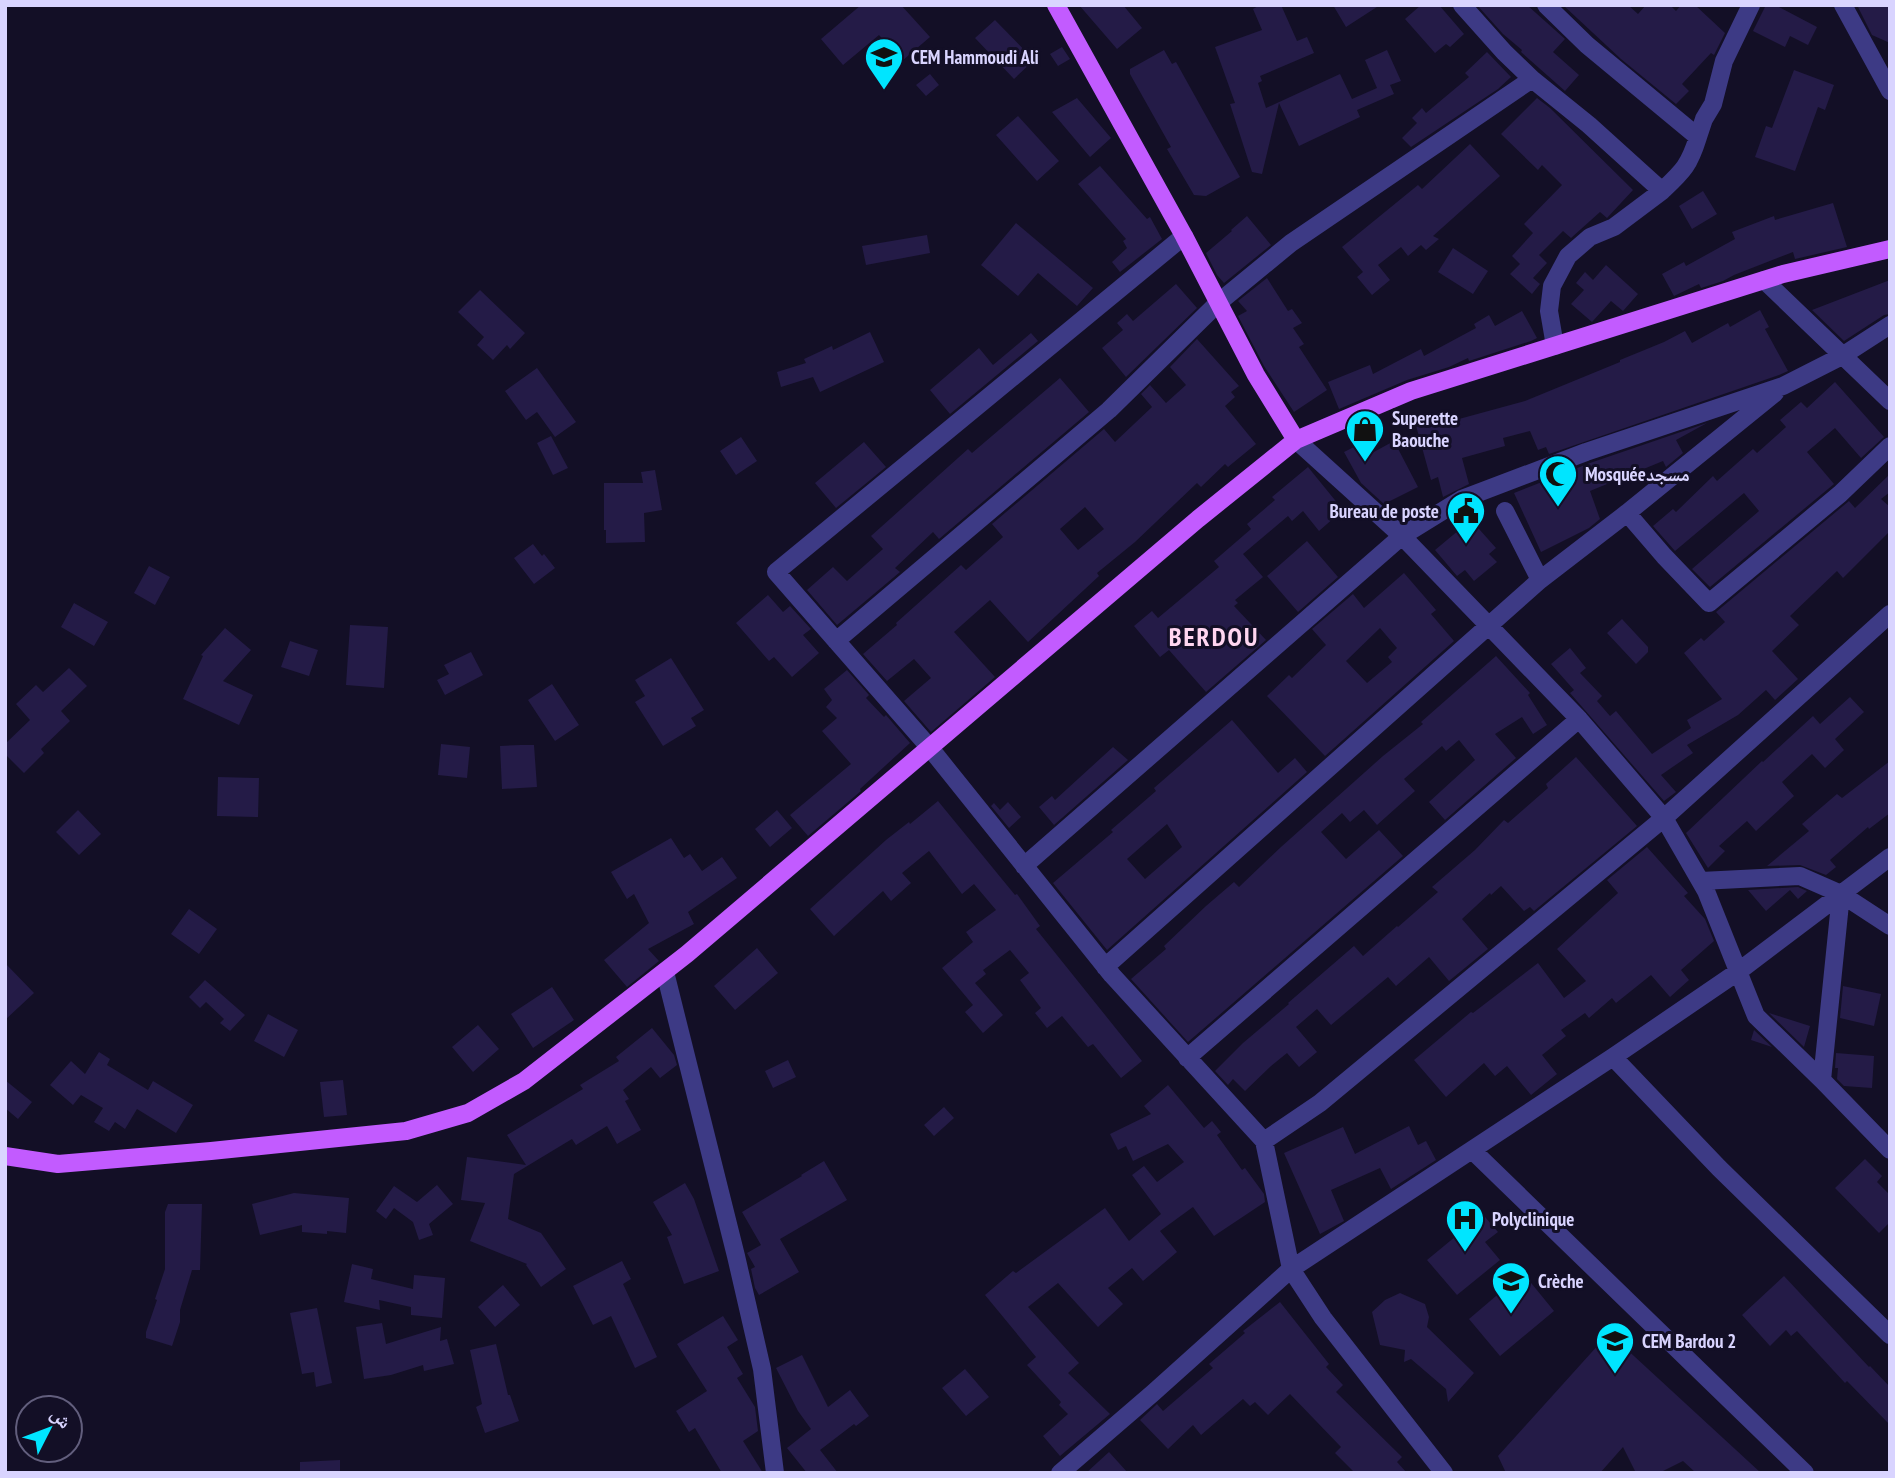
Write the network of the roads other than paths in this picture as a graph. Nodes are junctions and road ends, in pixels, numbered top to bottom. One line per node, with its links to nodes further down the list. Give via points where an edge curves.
1 (1056, 5): 10 (main road)
2 (1462, 5): 6 (street)
3 (1546, 5): 8 (street, via 1587,46)
4 (1751, 5): 8 (street, via 1724,61 1713,104)
5 (1843, 5): 7 (street)
6 (1532, 79): 9 (street); 13 (street, via 1291,243)
7 (1887, 82)
8 (1698, 137): 9 (street, via 1685,169)
9 (1662, 191): 15 (street, via 1568,256 1552,286 1549,311)
10 (1184, 236): 13 (main road); 27 (street, via 776,572)
11 (1890, 249): 12 (main road)
12 (1764, 280): 15 (main road); 16 (street)
13 (1218, 303): 19 (main road); 27 (street, via 1109,410)
14 (1890, 325): 16 (street)
15 (1555, 346): 19 (main road, via 1411,391)
16 (1842, 356): 17 (street); 18 (street)
17 (1783, 386): 22 (street); 23 (street, via 1462,499)
18 (1887, 397)
19 (1296, 440): 23 (street); 29 (main road)
20 (1890, 446): 22 (street, via 1709,603)
21 (1505, 511): 24 (street)
22 (1627, 513): 24 (street)
23 (1402, 536): 26 (street); 32 (street)
24 (1540, 580): 26 (street)
25 (1890, 614): 30 (street)
26 (1489, 626): 28 (street); 36 (street)
27 (836, 641): 29 (street)
28 (1579, 719): 30 (street); 40 (street)
29 (930, 748): 32 (street); 38 (main road)
30 (1664, 818): 33 (street); 42 (street, via 1320,1103)
31 (1890, 857): 34 (street)
32 (1024, 866): 36 (street)
33 (1701, 881): 34 (street, via 1800,876); 37 (street)
34 (1841, 894): 35 (street); 37 (street); 41 (street)
35 (1890, 926)
36 (1105, 967): 40 (street)
37 (1739, 971): 39 (street); 41 (street, via 1756,1016)
38 (665, 972): 45 (main road, via 524,1081 468,1112 406,1131 58,1164); 48 (street, via 762,1369)
39 (1613, 1057): 43 (street); 47 (street)
40 (1187, 1058): 42 (street)
41 (1822, 1080): 44 (street)
42 (1264, 1141): 46 (street)
43 (1472, 1150): 46 (street); 51 (street)
44 (1890, 1150)
45 (5, 1156)
46 (1291, 1269): 49 (street); 50 (street, via 1323,1318)
47 (1890, 1335)
48 (775, 1473)
49 (1060, 1473)
50 (1444, 1473)
51 (1805, 1473)

